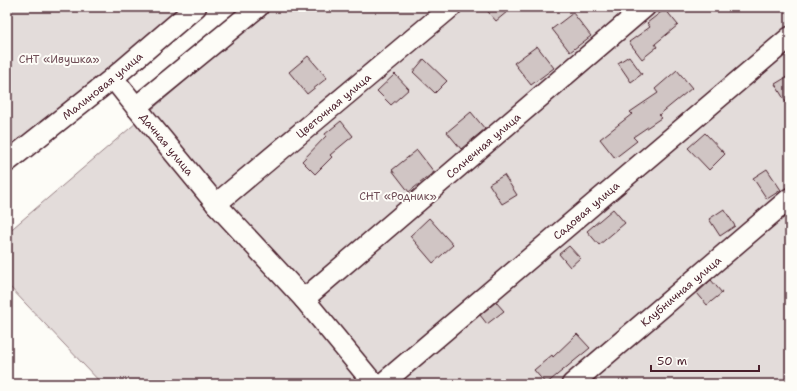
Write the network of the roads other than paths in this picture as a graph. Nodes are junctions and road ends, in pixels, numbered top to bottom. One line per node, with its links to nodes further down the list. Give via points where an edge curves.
1 (196, 7): 6 (street, Малиновая улица)
2 (258, 7): 7 (street, Дачная улица)
3 (451, 7): 10 (street, Цветочная улица)
4 (645, 7): 11 (street, Солнечная улица)
5 (790, 37): 13 (street, Садовая улица)
6 (113, 78): 7 (street); 8 (street, Малиновая улица)
7 (136, 107): 10 (street, Дачная улица)
8 (7, 162)
9 (790, 198): 14 (street, Клубничная улица)
10 (216, 204): 11 (street, Дачная улица)
11 (304, 299): 12 (street, Дачная улица)
12 (374, 384)
13 (382, 384)
14 (572, 384)

